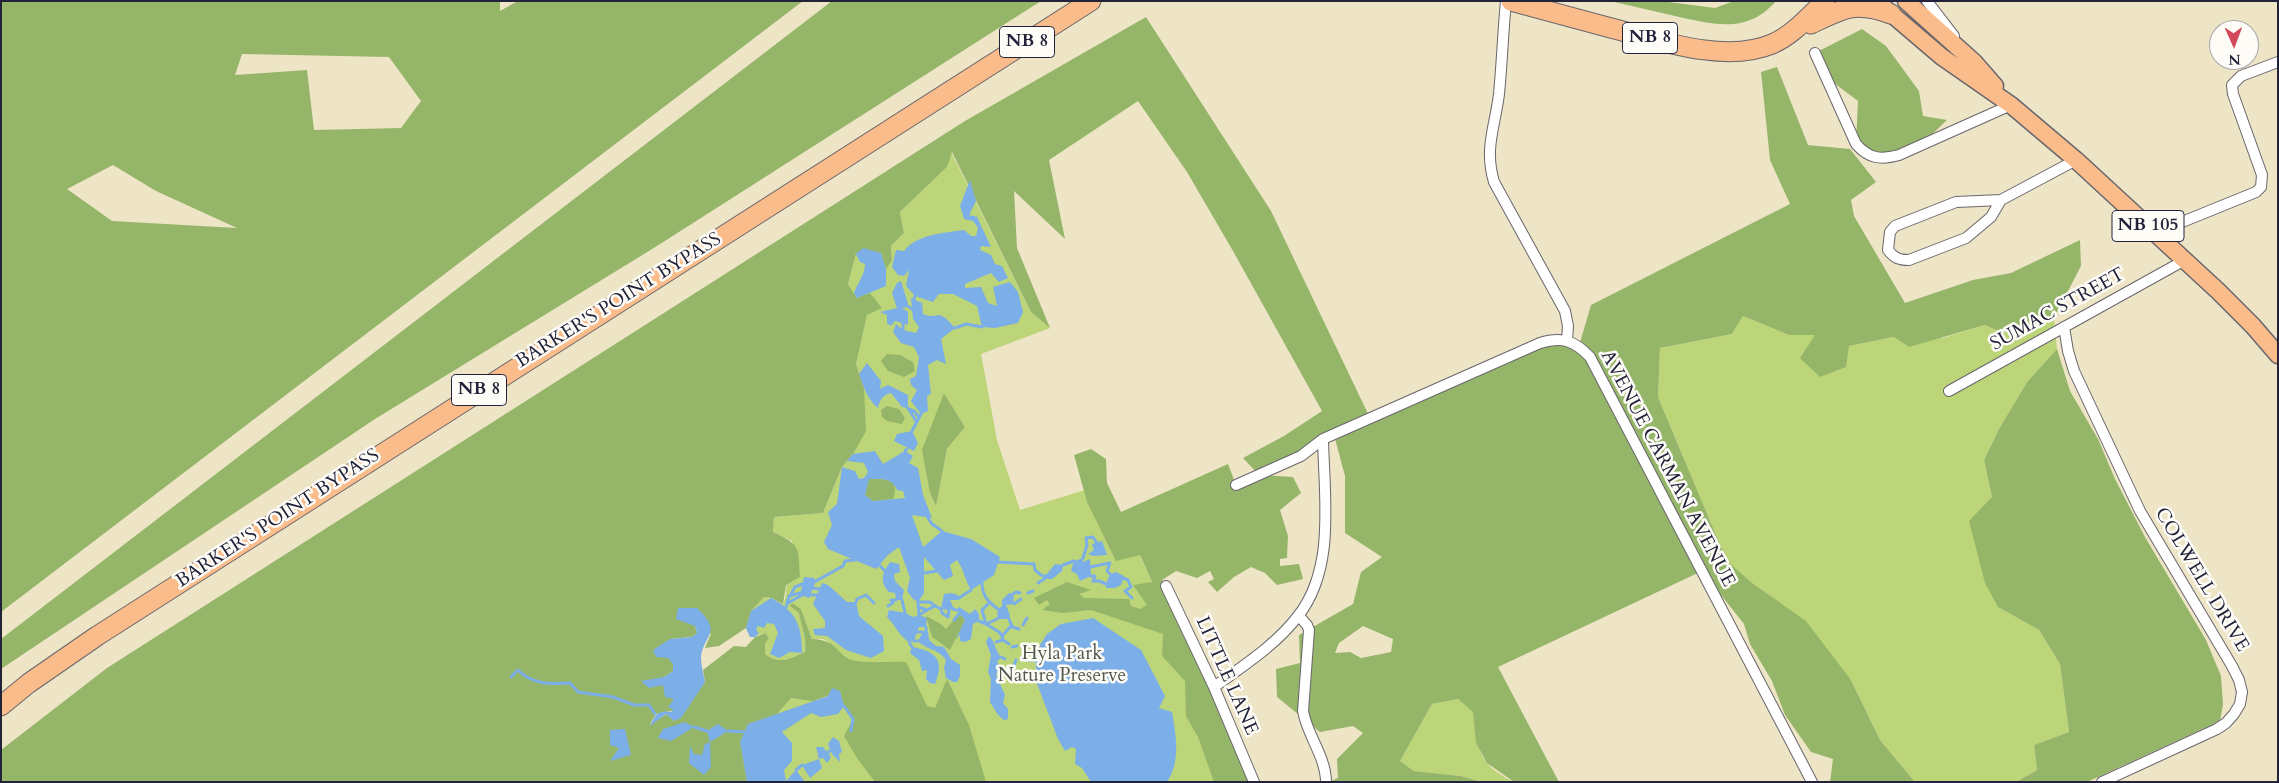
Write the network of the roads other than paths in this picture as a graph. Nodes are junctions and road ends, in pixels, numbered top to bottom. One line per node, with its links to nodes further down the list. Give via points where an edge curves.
1 (1091, 1): 28 (highway, BARKER'S POINT BYPASS / NB 8, via 97,636)
2 (1506, 1): 20 (street, via 1489,166 1494,182 1565,311)
3 (1511, 1): 10 (highway, NB 8, via 1699,49 1748,50 1771,44)
4 (1813, 1): 10 (highway)
5 (1825, 1): 10 (highway, NB 8)
6 (1876, 1): 9 (main road, NB 105)
7 (1906, 1): 12 (main road, NB 105)
8 (1927, 1): 12 (street)
9 (1891, 14): 10 (highway, via 1864,6 1850,7); 14 (main road, NB 105, via 1942,57)
10 (1790, 34)
11 (1815, 53): 14 (street, via 1856,144 1863,153 1875,158 1899,154)
12 (1974, 62): 14 (main road, NB 105)
13 (2278, 62): 17 (street, via 2241,76 2232,85 2262,176 2261,187 2256,192)
14 (2011, 105): 15 (main road, NB 105)
15 (2076, 160): 16 (street); 17 (main road, NB 105)
16 (2001, 200): 16 (street, via 1956,202 1895,226 1890,232 1888,250 1893,257 1910,260 1959,241 1991,217)
17 (2155, 233): 18 (main road, NB 105)
18 (2185, 260): 19 (street, SUMAC STREET); 21 (main road, NB 105)
19 (2064, 327): 22 (street, SUMAC STREET); 32 (street, COLWELL DRIVE, via 2074,371 2140,511 2232,666 2242,692 2234,714 2217,729)
20 (1567, 340): 23 (street, via 1540,342); 31 (street, AVENUE CARMAN AVENUE, via 1580,346 1590,357)
21 (2278, 355)
22 (1949, 391)
23 (1323, 439): 24 (street, via 1301,456); 26 (street, via 1323,562 1318,580)
24 (1236, 485)
25 (1166, 586): 27 (street, LITTLE LANE)
26 (1299, 616): 27 (street, via 1280,636); 30 (street, via 1309,630 1303,711)
27 (1214, 687): 29 (street, LITTLE LANE)
28 (1, 706)
29 (1254, 782)
30 (1326, 782)
31 (1812, 782)
32 (2102, 782)

